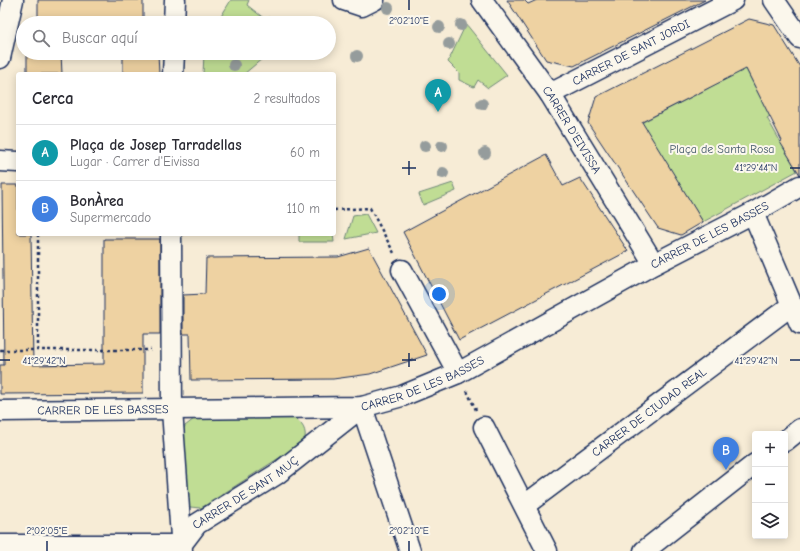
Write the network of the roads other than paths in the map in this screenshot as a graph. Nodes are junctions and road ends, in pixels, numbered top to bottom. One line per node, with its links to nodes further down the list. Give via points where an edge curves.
1 (13, 0): 10 (street)
2 (175, 0): 8 (street)
3 (344, 0): 4 (street, via 362,6)
4 (374, 0)
5 (482, 0): 13 (street, CARRER D'EIVISSA)
6 (733, 0): 13 (street, CARRER DE SANT JORDI)
7 (778, 2): 9 (street)
8 (174, 16)
9 (800, 38)
10 (0, 58)
11 (174, 60): 12 (street)
12 (173, 72)
13 (550, 94): 19 (street, CARRER D'EIVISSA)
14 (0, 161): 15 (street)
15 (16, 162)
16 (800, 186): 17 (street, CARRER DE LES BASSES)
17 (753, 213): 19 (street, CARRER DE LES BASSES); 21 (street)
18 (171, 236): 25 (street)
19 (654, 264): 23 (street, CARRER DE LES BASSES)
20 (402, 270): 23 (street)
21 (792, 305): 22 (street); 31 (street, CARRER DE CIUDAD REAL)
22 (800, 324)
23 (458, 374): 24 (street, CARRER DE LES BASSES, via 402,396)
24 (362, 407): 25 (street, CARRER DE LES BASSES); 33 (street, CARRER DE SANT MUÇ, via 277,474 197,524); 34 (street)
25 (172, 410): 26 (street, CARRER DE LES BASSES); 33 (street)
26 (0, 411)
27 (484, 426): 31 (street)
28 (800, 429): 29 (street)
29 (788, 439)
30 (752, 466): 36 (street)
31 (525, 505): 35 (street)
32 (0, 545): 33 (street)
33 (182, 548)
34 (410, 551)
35 (547, 551)
36 (644, 551)

